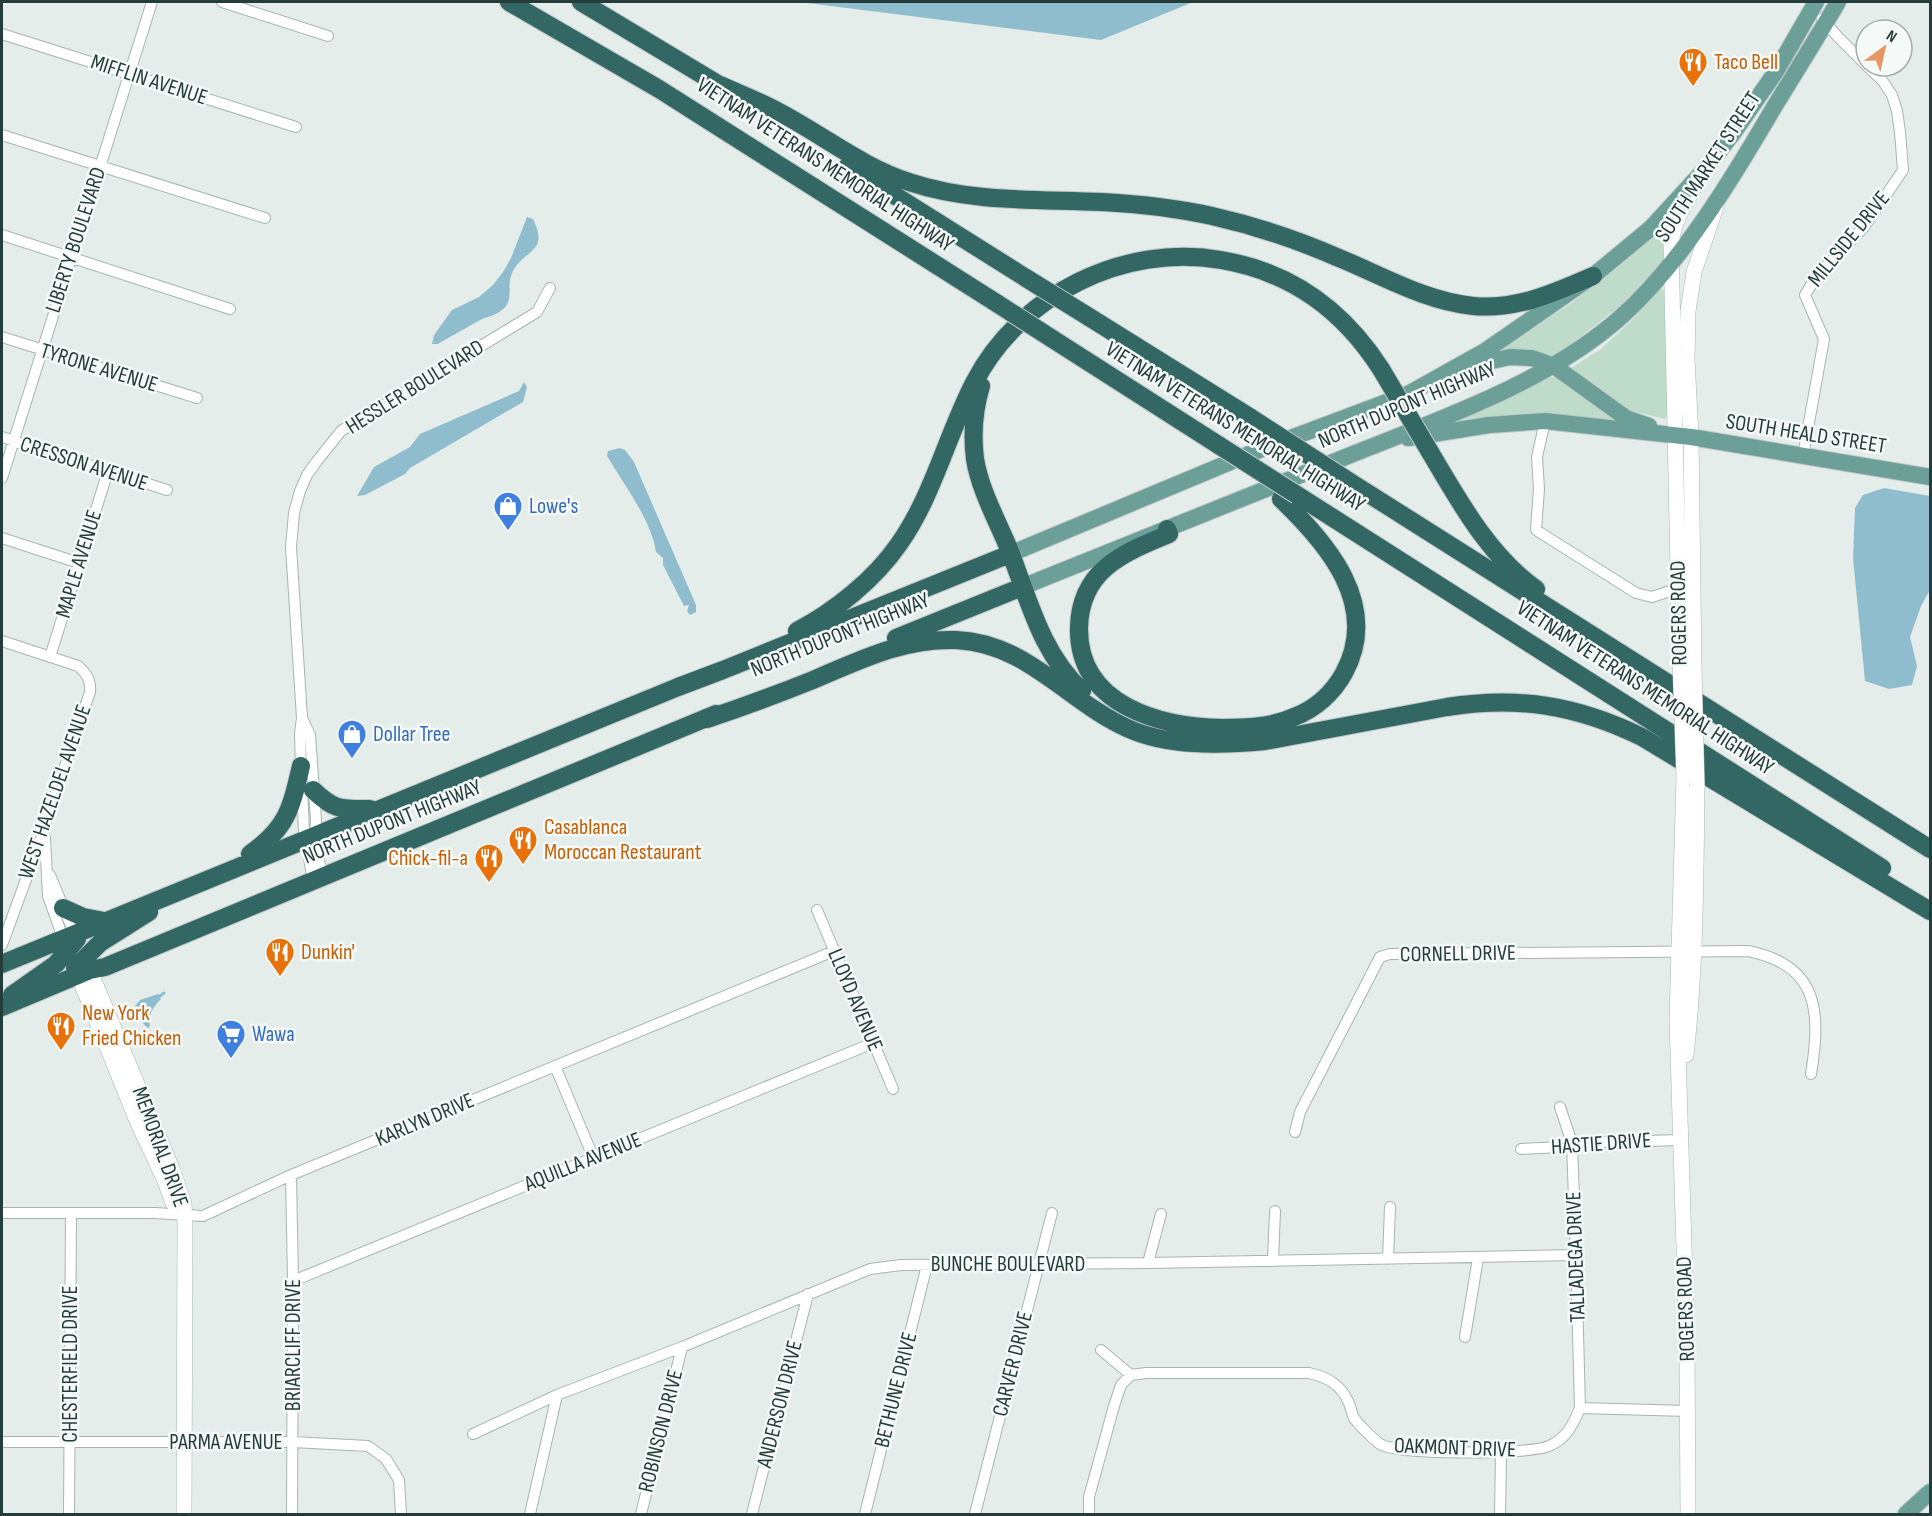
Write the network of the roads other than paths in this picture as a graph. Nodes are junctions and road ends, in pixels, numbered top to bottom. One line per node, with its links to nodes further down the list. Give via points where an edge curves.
1 (152, 2): 11 (street, LIBERTY BOULEVARD)
2 (222, 2): 9 (street)
3 (509, 2): 42 (highway, VIETNAM VETERANS MEMORIAL HIGHWAY, bridge, via 668,94 1220,446)
4 (581, 2): 13 (highway, VIETNAM VETERANS MEMORIAL HIGHWAY)
5 (1838, 2): 7 (main road, SOUTH MARKET STREET)
6 (1814, 4): 7 (street, MILLSIDE DRIVE); 17 (main road, SOUTH MARKET STREET, via 1775,73)
7 (1826, 23): 10 (street, MILLSIDE DRIVE); 18 (main road, SOUTH MARKET STREET)
8 (2, 34): 11 (street, MIFFLIN AVENUE)
9 (328, 36)
10 (1854, 52)
11 (130, 74): 14 (street, MIFFLIN AVENUE); 16 (street, LIBERTY BOULEVARD)
12 (1880, 78): 37 (street, MILLSIDE DRIVE, via 1892,95 1903,170 1865,226 1816,277 1805,296 1824,339)
13 (720, 85): 23 (highway, via 779,112 875,168 945,192 988,199 1129,204 1211,215 1294,240 1420,294 1485,307 1548,295); 51 (highway, VIETNAM VETERANS MEMORIAL HIGHWAY, bridge)
14 (296, 127)
15 (2, 135): 16 (street)
16 (100, 166): 19 (street); 21 (street, LIBERTY BOULEVARD)
17 (1706, 168): 22 (street, ROGERS ROAD, via 1673,229); 23 (main road, SOUTH MARKET STREET, via 1651,228)
18 (1722, 193): 22 (main road, SOUTH MARKET STREET); 34 (street, ROGERS ROAD, via 1694,272 1688,311)
19 (265, 218)
20 (2, 235): 21 (street)
21 (71, 257): 25 (street); 28 (street, LIBERTY BOULEVARD)
22 (1671, 265): 29 (main road, NORTH DUPONT HIGHWAY, via 1623,316); 34 (street, ROGERS ROAD)
23 (1593, 276): 30 (main road, NORTH DUPONT HIGHWAY, via 1485,351)
24 (550, 288): 53 (street, HESSLER BOULEVARD, via 537,312 341,431 307,476 294,513 291,547)
25 (230, 309)
26 (2, 337): 28 (street, TYRONE AVENUE)
27 (1004, 341): 45 (highway, via 982,383 974,440 979,475); 51 (highway, bridge, via 1036,310 1084,278 1146,259 1225,261 1282,279 1333,311 1360,340 1498,554 1532,586); 52 (highway, via 973,385 915,518 881,567 801,629)
28 (41, 350): 31 (street, TYRONE AVENUE); 35 (street, LIBERTY BOULEVARD)
29 (1554, 366): 30 (main road, SOUTH HEALD STREET, via 1532,358 1509,357); 34 (main road, SOUTH HEALD STREET, via 1626,418); 36 (main road, NORTH DUPONT HIGHWAY, via 1512,388)
30 (1407, 394): 45 (main road, NORTH DUPONT HIGHWAY, via 1259,450)
31 (197, 398)
32 (1545, 422): 34 (main road, SOUTH HEALD STREET); 36 (main road, SOUTH HEALD STREET, via 1489,425); 48 (street, via 1537,457 1536,530 1636,593 1652,597)
33 (2, 437): 35 (street, CRESSON AVENUE)
34 (1683, 437): 37 (main road, SOUTH HEALD STREET); 48 (street, ROGERS ROAD); 74 (street, ROGERS ROAD, bridge, via 1697,786)
35 (14, 441): 38 (street, CRESSON AVENUE); 40 (street, LIBERTY BOULEVARD)
36 (1381, 443): 43 (main road, NORTH DUPONT HIGHWAY)
37 (1803, 456): 39 (main road, SOUTH HEALD STREET)
38 (108, 471): 41 (street, CRESSON AVENUE); 46 (street, MAPLE AVENUE)
39 (1930, 477)
40 (2, 478)
41 (167, 490)
42 (1289, 497): 43 (highway, via 1339,567 1350,593 1356,625 1352,654 1340,680 1314,707 1282,722 1226,728 1162,721 1116,700 1091,674 1079,632 1090,587 1098,574 1117,558 1169,534); 66 (highway, VIETNAM VETERANS MEMORIAL HIGHWAY)
43 (1167, 529): 47 (main road, NORTH DUPONT HIGHWAY)
44 (2, 538): 46 (street)
45 (1010, 554): 47 (highway); 52 (highway, NORTH DUPONT HIGHWAY)
46 (79, 563): 50 (street, MAPLE AVENUE)
47 (1022, 587): 54 (highway, NORTH DUPONT HIGHWAY, via 749,698); 55 (highway, via 1047,646 1075,684 1123,720)
48 (1679, 588): 73 (street, ROGERS ROAD, bridge, via 1684,777)
49 (2, 641): 50 (street)
50 (50, 657): 59 (street, WEST HAZELDEL AVENUE, via 78,666 86,673 90,692)
51 (1635, 660): 61 (highway, VIETNAM VETERANS MEMORIAL HIGHWAY)
52 (678, 687): 58 (highway, NORTH DUPONT HIGHWAY)
53 (302, 718): 56 (street, HESSLER BOULEVARD); 57 (street, HESSLER BOULEVARD, via 310,735)
54 (707, 719): 55 (highway, via 899,645 955,640 1014,654 1120,724); 64 (highway, NORTH DUPONT HIGHWAY)
55 (1170, 739): 69 (highway, via 1210,743 1265,741 1489,702 1566,709 1605,720 1656,745)
56 (301, 766): 60 (street, HESSLER BOULEVARD, via 303,818); 63 (highway, via 281,825 266,842)
57 (313, 790): 58 (highway, via 339,808); 60 (street, HESSLER BOULEVARD)
58 (381, 809): 60 (highway, NORTH DUPONT HIGHWAY)
59 (45, 822): 62 (street, MEMORIAL DRIVE); 71 (street, WEST HAZELDEL AVENUE)
60 (310, 837): 63 (highway, NORTH DUPONT HIGHWAY); 64 (street, HESSLER BOULEVARD)
61 (1930, 849)
62 (47, 869): 67 (street, MEMORIAL DRIVE); 75 (street, MEMORIAL DRIVE, via 48,896)
63 (224, 872): 65 (highway, NORTH DUPONT HIGHWAY)
64 (319, 878): 75 (highway, NORTH DUPONT HIGHWAY, via 105,967)
65 (194, 884): 70 (highway, NORTH DUPONT HIGHWAY); 75 (highway)
66 (1930, 899)
67 (63, 908): 70 (highway); 75 (street, MEMORIAL DRIVE)
68 (817, 910): 72 (street, LLOYD AVENUE)
69 (1930, 911)
70 (104, 921): 75 (highway, NORTH DUPONT HIGHWAY)
71 (2, 945)
72 (834, 951): 78 (street, LLOYD AVENUE); 79 (street, KARLYN DRIVE)
73 (1679, 953): 74 (street, CORNELL DRIVE); 82 (street, ROGERS ROAD); 84 (street, CORNELL DRIVE, via 1453,953 1380,957 1300,1112)
74 (1695, 953): 80 (street, CORNELL DRIVE, via 1748,951 1769,955 1791,968 1804,982 1815,1005 1817,1027); 82 (street, ROGERS ROAD)
75 (76, 954): 76 (highway, NORTH DUPONT HIGHWAY); 77 (highway, NORTH DUPONT HIGHWAY); 77 (highway, via 18,990); 96 (street, MEMORIAL DRIVE, via 137,1121)
76 (2, 964)
77 (2, 1006)
78 (873, 1043): 81 (street, LLOYD AVENUE); 88 (street, AQUILLA AVENUE)
79 (555, 1066): 88 (street); 89 (street, KARLYN DRIVE)
80 (1811, 1074)
81 (892, 1089)
82 (1681, 1103): 85 (street, ROGERS ROAD)
83 (1560, 1107): 86 (street, TALLADEGA DRIVE)
84 (1295, 1132)
85 (1681, 1140): 86 (street, HASTIE DRIVE); 112 (street, ROGERS ROAD)
86 (1572, 1143): 87 (street, HASTIE DRIVE); 97 (street, TALLADEGA DRIVE)
87 (1521, 1149)
88 (594, 1159): 104 (street, AQUILLA AVENUE)
89 (291, 1176): 96 (street, KARLYN DRIVE, via 203,1216); 104 (street, BRIARCLIFF DRIVE)
90 (1390, 1208): 99 (street)
91 (1275, 1211): 100 (street)
92 (2, 1213): 94 (street, KARLYN DRIVE)
93 (1052, 1213): 102 (street, CARVER DRIVE)
94 (71, 1214): 96 (street, KARLYN DRIVE); 115 (street, CHESTERFIELD DRIVE)
95 (1161, 1214): 101 (street)
96 (180, 1215): 117 (street, MEMORIAL DRIVE)
97 (1576, 1255): 98 (street, BUNCHE BOULEVARD); 111 (street, TALLADEGA DRIVE)
98 (1478, 1258): 99 (street, BUNCHE BOULEVARD); 106 (street)
99 (1388, 1259): 100 (street, BUNCHE BOULEVARD)
100 (1273, 1261): 101 (street, BUNCHE BOULEVARD)
101 (1148, 1263): 102 (street, BUNCHE BOULEVARD)
102 (1038, 1264): 103 (street, BUNCHE BOULEVARD); 129 (street, CARVER DRIVE)
103 (927, 1265): 105 (street, BUNCHE BOULEVARD, via 870,1269); 128 (street, BETHUNE DRIVE)
104 (293, 1281): 116 (street, BRIARCLIFF DRIVE)
105 (808, 1294): 107 (street, BUNCHE BOULEVARD); 127 (street, ANDERSON DRIVE)
106 (1465, 1337)
107 (682, 1347): 110 (street, BUNCHE BOULEVARD); 126 (street, ROBINSON DRIVE)
108 (1101, 1350): 109 (street)
109 (1131, 1375): 118 (street, OAKMONT DRIVE, via 1323,1376 1337,1384 1354,1418 1381,1445 1399,1450); 130 (street, via 1121,1385 1114,1406 1089,1497)
110 (557, 1395): 113 (street, BUNCHE BOULEVARD); 125 (street)
111 (1580, 1408): 112 (street); 118 (street, OAKMONT DRIVE, via 1574,1423 1555,1442 1535,1450)
112 (1689, 1411): 132 (street, ROGERS ROAD)
113 (473, 1434)
114 (2, 1442): 115 (street, PARMA AVENUE)
115 (70, 1442): 117 (street, PARMA AVENUE); 120 (street, CHESTERFIELD DRIVE)
116 (293, 1442): 117 (street, PARMA AVENUE); 123 (street, BRIARCLIFF DRIVE); 124 (street, PARMA AVENUE, via 368,1446 386,1459 399,1480)
117 (180, 1443): 121 (street, MEMORIAL DRIVE); 122 (street, MEMORIAL DRIVE)
118 (1501, 1453): 131 (street)
119 (1930, 1492): 133 (main road)
120 (69, 1515)
121 (175, 1515)
122 (184, 1515)
123 (292, 1515)
124 (401, 1515)
125 (530, 1515)
126 (641, 1515)
127 (752, 1515)
128 (865, 1515)
129 (975, 1515)
130 (1089, 1515)
131 (1500, 1515)
132 (1689, 1515)
133 (1906, 1515)

